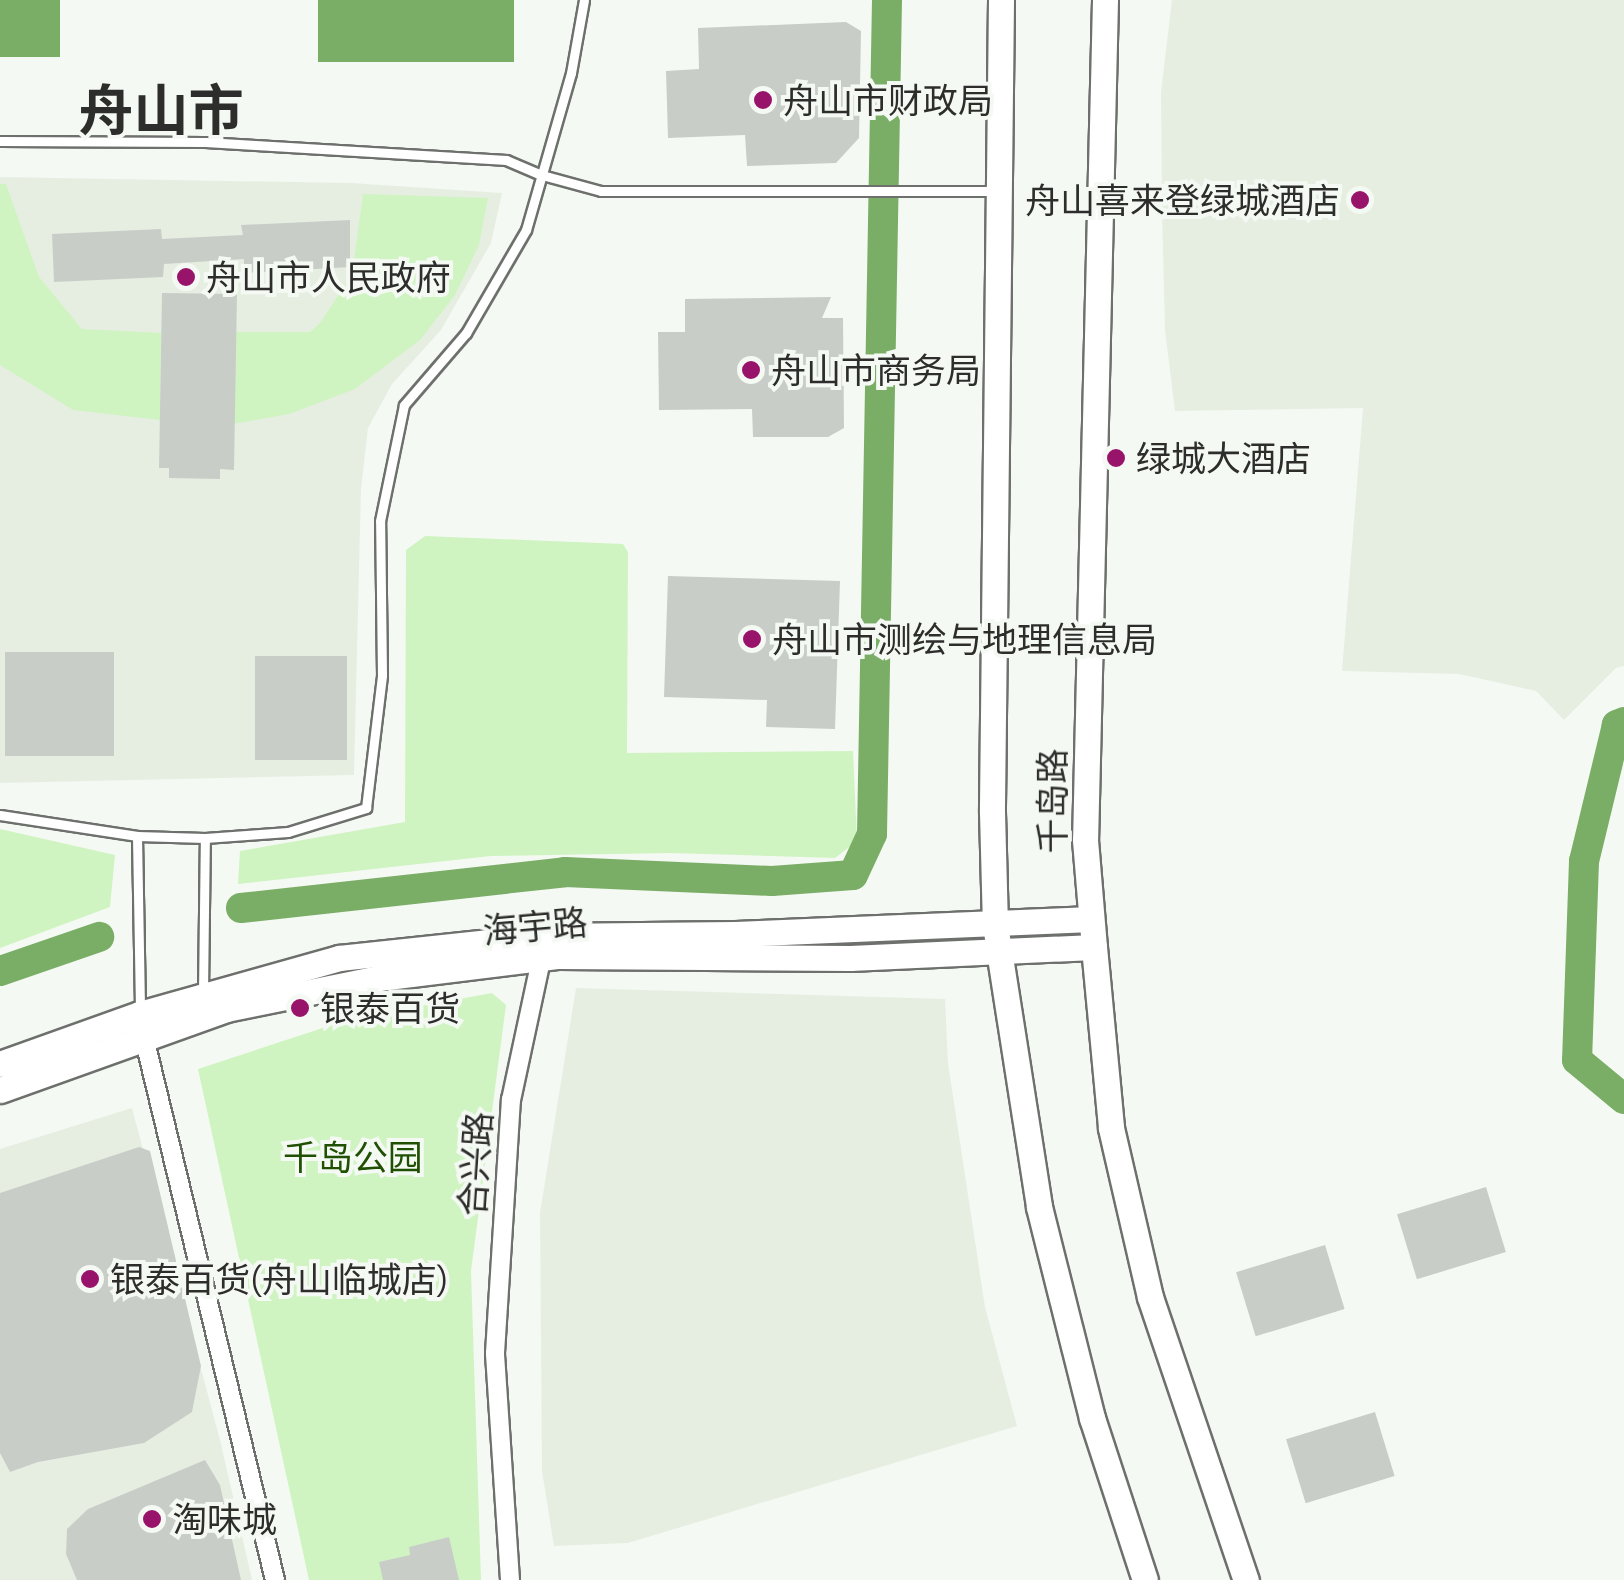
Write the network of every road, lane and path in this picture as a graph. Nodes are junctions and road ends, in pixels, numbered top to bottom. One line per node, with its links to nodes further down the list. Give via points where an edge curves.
1 (584, 0): 5 (lane)
2 (1002, 0): 6 (street, 千岛路)
3 (1105, 0): 10 (street, 千岛路, via 1085,840)
4 (0, 140): 5 (lane, via 205,142 488,158)
5 (542, 175): 6 (lane, via 601,192); 9 (lane, via 526,230 466,333 404,405 380,521 382,675 366,808 288,832)
6 (1000, 191): 11 (street, 千岛路)
7 (0, 815): 8 (lane)
8 (137, 836): 9 (lane); 16 (lane)
9 (204, 838): 15 (lane)
10 (1091, 919): 11 (street, 海宇路); 13 (street, 千岛路)
11 (995, 925): 12 (street, 海宇路); 14 (street, 千岛路)
12 (544, 947): 14 (street, 海宇路, via 850,958); 15 (street, 海宇路, via 338,958); 17 (street, 海宇路, via 226,1009); 21 (street, 合兴路, via 511,1100 495,1352)
13 (1094, 947): 14 (street, 海宇路); 23 (street, 千岛路, via 1111,1128 1150,1297)
14 (999, 952): 22 (street, 千岛路, via 1039,1207 1092,1418)
15 (203, 995): 16 (street, 海宇路)
16 (140, 1014): 17 (street); 18 (street, 海宇路)
17 (144, 1041): 19 (street, 海宇路); 20 (street)
18 (0, 1064)
19 (0, 1090)
20 (275, 1580)
21 (510, 1580)
22 (1146, 1580)
23 (1246, 1580)

